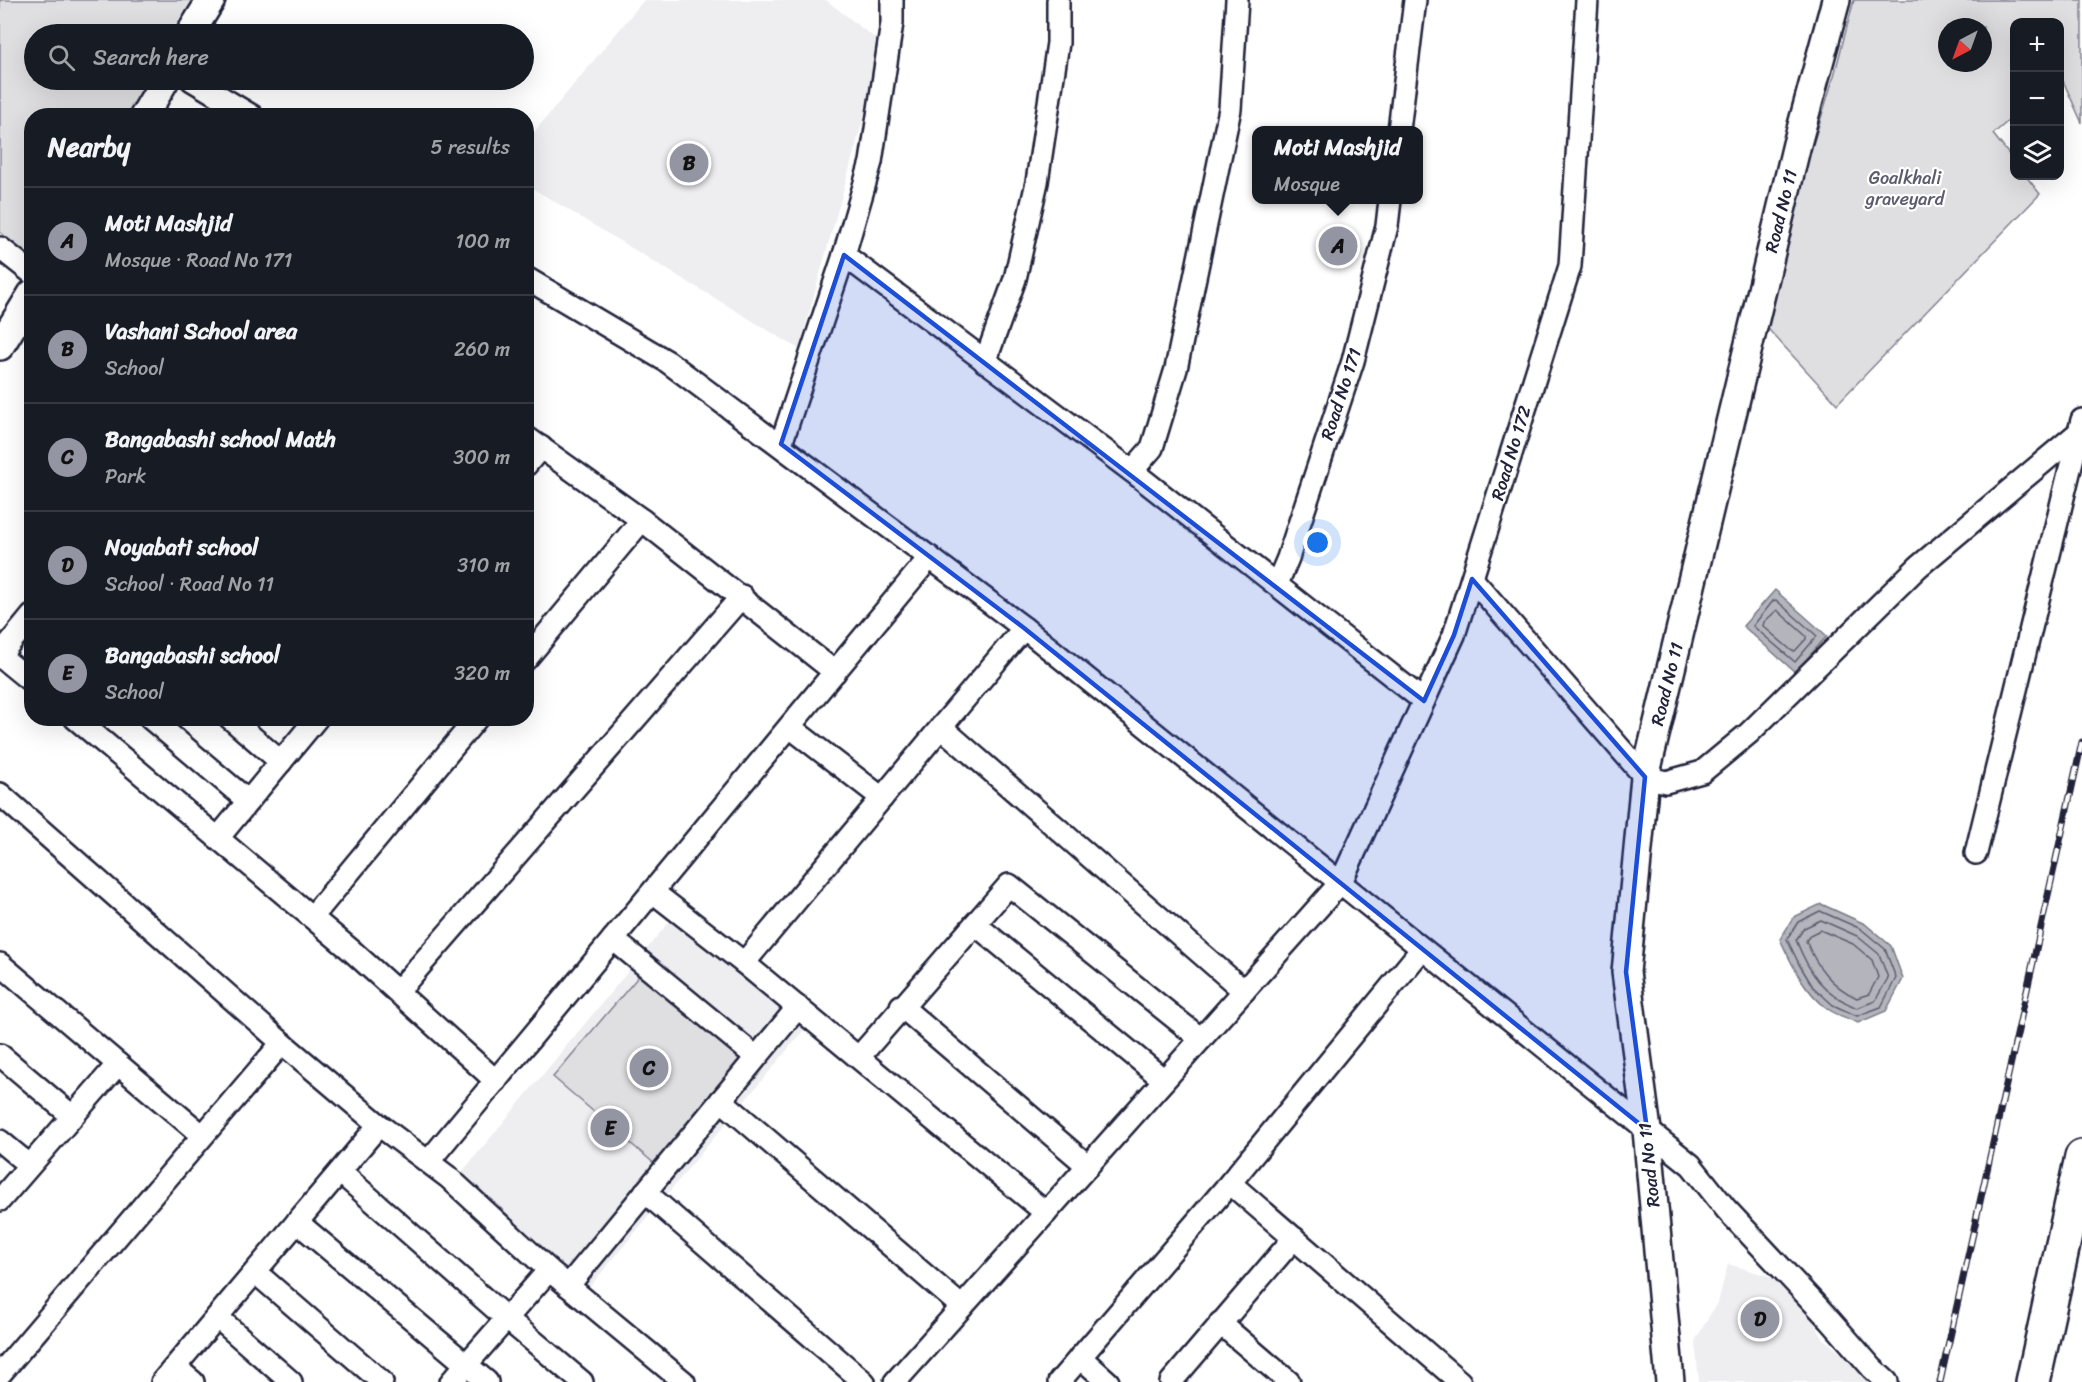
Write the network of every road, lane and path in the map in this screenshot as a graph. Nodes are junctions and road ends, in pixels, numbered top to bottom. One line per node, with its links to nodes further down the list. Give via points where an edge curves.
1 (211, 0): 8 (street)
2 (892, 0): 16 (street, via 871,162)
3 (1058, 0): 21 (street, via 1058,43 1037,182 1015,279)
4 (1237, 0): 25 (street, via 1230,109 1176,369 1152,448)
5 (1415, 0): 13 (street)
6 (1587, 0): 28 (street, Road No 172, via 1570,266)
7 (1836, 0): 46 (street, Road No 11, via 1797,144)
8 (196, 24)
9 (159, 90): 11 (street)
10 (209, 90): 12 (street)
11 (149, 108)
12 (239, 108)
13 (1399, 126)
14 (1390, 204): 29 (street, Road No 171, via 1353,362)
15 (0, 248): 17 (street)
16 (844, 255): 21 (street); 24 (street)
17 (24, 267)
18 (534, 283): 24 (street, via 668,362)
19 (24, 307): 20 (street)
20 (0, 346)
21 (985, 362): 25 (street)
22 (2081, 426): 46 (street, via 1918,567 1749,733 1702,772 1666,782); 51 (street)
23 (534, 442): 26 (street)
24 (781, 444): 27 (street)
25 (1132, 471): 29 (street)
26 (642, 520): 30 (street); 33 (street)
27 (930, 557): 32 (street); 35 (street)
28 (1472, 579): 37 (street, Road No 172, via 1454,635); 46 (street)
29 (1277, 584): 37 (street)
30 (742, 596): 35 (street); 60 (street)
31 (24, 626): 34 (street)
32 (1024, 628): 44 (street); 52 (street)
33 (534, 649)
34 (0, 655): 36 (street)
35 (836, 672): 43 (street)
36 (24, 675)
37 (1424, 701): 52 (street, Road No 172)
38 (85, 726): 50 (street)
39 (159, 726): 49 (street)
40 (239, 726): 45 (street)
41 (310, 726): 45 (street)
42 (470, 726): 54 (street)
43 (790, 727): 48 (street); 53 (street)
44 (941, 727): 48 (street); 61 (street)
45 (281, 762): 49 (street)
46 (1645, 777): 75 (street, Road No 11, via 1626,972)
47 (0, 794): 65 (street)
48 (882, 798): 58 (street)
49 (248, 801): 50 (street)
50 (218, 838): 54 (street)
51 (1976, 853)
52 (1341, 882): 57 (street); 61 (street, Road No 172)
53 (653, 892): 56 (street); 58 (street)
54 (312, 917): 60 (street)
55 (975, 924): 62 (street); 64 (street, via 1009,885); 70 (street)
56 (613, 939): 67 (street); 71 (street)
57 (1422, 949): 75 (street); 83 (street)
58 (744, 963): 63 (street)
59 (0, 964): 69 (street)
60 (398, 990): 71 (street)
61 (1244, 991): 64 (street, Road No 172)
62 (901, 1006): 68 (street); 81 (street)
63 (798, 1007): 67 (street); 68 (street)
64 (1201, 1039): 70 (street, Road No 172)
65 (282, 1042): 74 (street); 98 (street)
66 (0, 1055): 73 (street)
67 (756, 1057): 72 (street)
68 (858, 1057): 86 (street)
69 (118, 1064): 73 (street); 76 (street)
70 (1164, 1080): 81 (street, Road No 172)
71 (496, 1081): 79 (street)
72 (721, 1100): 84 (street); 92 (street)
73 (72, 1116): 80 (street)
74 (379, 1125): 79 (street); 82 (street)
75 (1647, 1130): 114 (street, Road No 11); 115 (street, via 1691,1165 1726,1209)
76 (197, 1131)
77 (0, 1141): 80 (street)
78 (2082, 1157): 116 (highway)
79 (428, 1162): 89 (street)
80 (29, 1166): 85 (street)
81 (1088, 1166): 86 (street, Road No 172)
82 (340, 1172): 87 (street); 94 (street)
83 (1230, 1183): 88 (street); 96 (street)
84 (645, 1192): 91 (street); 107 (street)
85 (0, 1200)
86 (1046, 1213): 92 (street, Road No 172)
87 (297, 1222): 90 (street); 97 (street)
88 (1294, 1238): 95 (street); 113 (street)
89 (549, 1270): 91 (street); 94 (street)
90 (255, 1272): 93 (street); 102 (street)
91 (568, 1286): 106 (street)
92 (962, 1307): 108 (street, Road No 172)
93 (217, 1317): 99 (street); 101 (street)
94 (506, 1318): 97 (street); 105 (street)
95 (1220, 1323): 111 (street); 112 (street)
96 (1080, 1358): 109 (street); 110 (street)
97 (466, 1365): 103 (street); 104 (street)
98 (0, 1374)
99 (169, 1374): 100 (street)
100 (193, 1382)
101 (291, 1382)
102 (382, 1382)
103 (451, 1382)
104 (487, 1382)
105 (582, 1382)
106 (684, 1382)
107 (864, 1382)
108 (895, 1382)
109 (1059, 1382)
110 (1108, 1382)
111 (1171, 1382)
112 (1289, 1382)
113 (1460, 1382)
114 (1670, 1382)
115 (1887, 1382)
116 (2033, 1382)

